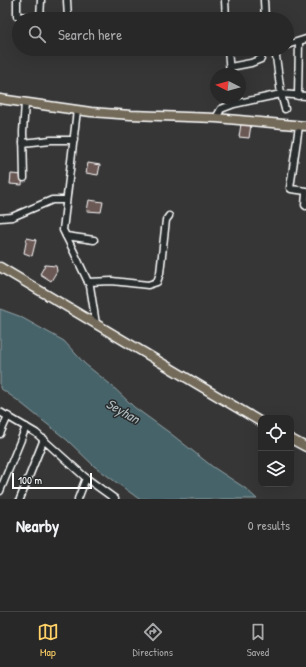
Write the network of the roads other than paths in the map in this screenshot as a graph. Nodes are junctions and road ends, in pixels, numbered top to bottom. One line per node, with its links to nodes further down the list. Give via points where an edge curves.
1 (17, 0): 6 (street)
2 (41, 0): 7 (street)
3 (67, 0): 8 (street)
4 (225, 0): 9 (street)
5 (264, 0): 10 (street)
6 (17, 12)
7 (40, 12)
8 (68, 12)
9 (226, 12)
10 (265, 12)
11 (306, 39): 12 (street)
12 (299, 42): 13 (street); 20 (street)
13 (294, 43)
14 (229, 56): 17 (street)
15 (262, 56): 18 (street, via 261,59)
16 (276, 56): 19 (street)
17 (230, 68)
18 (238, 68)
19 (281, 94): 20 (street); 23 (street); 26 (street)
20 (298, 96): 21 (street)
21 (306, 96)
22 (0, 99): 24 (main road)
23 (246, 99)
24 (25, 103): 27 (main road); 31 (street)
25 (228, 104): 28 (street)
26 (285, 109)
27 (77, 110): 28 (main road); 30 (street)
28 (216, 118): 29 (main road)
29 (302, 126): 33 (street, via 290,188)
30 (74, 140): 31 (street); 34 (street)
31 (23, 143): 32 (street)
32 (24, 178)
33 (306, 192): 35 (street)
34 (66, 200): 37 (street, via 52,200 12,217); 38 (street, via 63,230)
35 (306, 206)
36 (169, 216): 41 (street, via 166,220 157,282 148,285 112,281)
37 (0, 218)
38 (66, 236): 39 (street); 41 (street)
39 (94, 240)
40 (0, 268): 42 (main road)
41 (88, 282): 42 (street)
42 (96, 324): 45 (main road)
43 (0, 412): 44 (street)
44 (8, 416): 46 (street); 47 (street)
45 (258, 420)
46 (26, 427): 48 (street); 52 (street)
47 (0, 434)
48 (44, 440): 51 (street); 54 (street)
49 (294, 441): 50 (main road)
50 (306, 447)
51 (86, 478): 53 (street); 55 (street)
52 (0, 491)
53 (111, 498)
54 (20, 499)
55 (78, 499)

